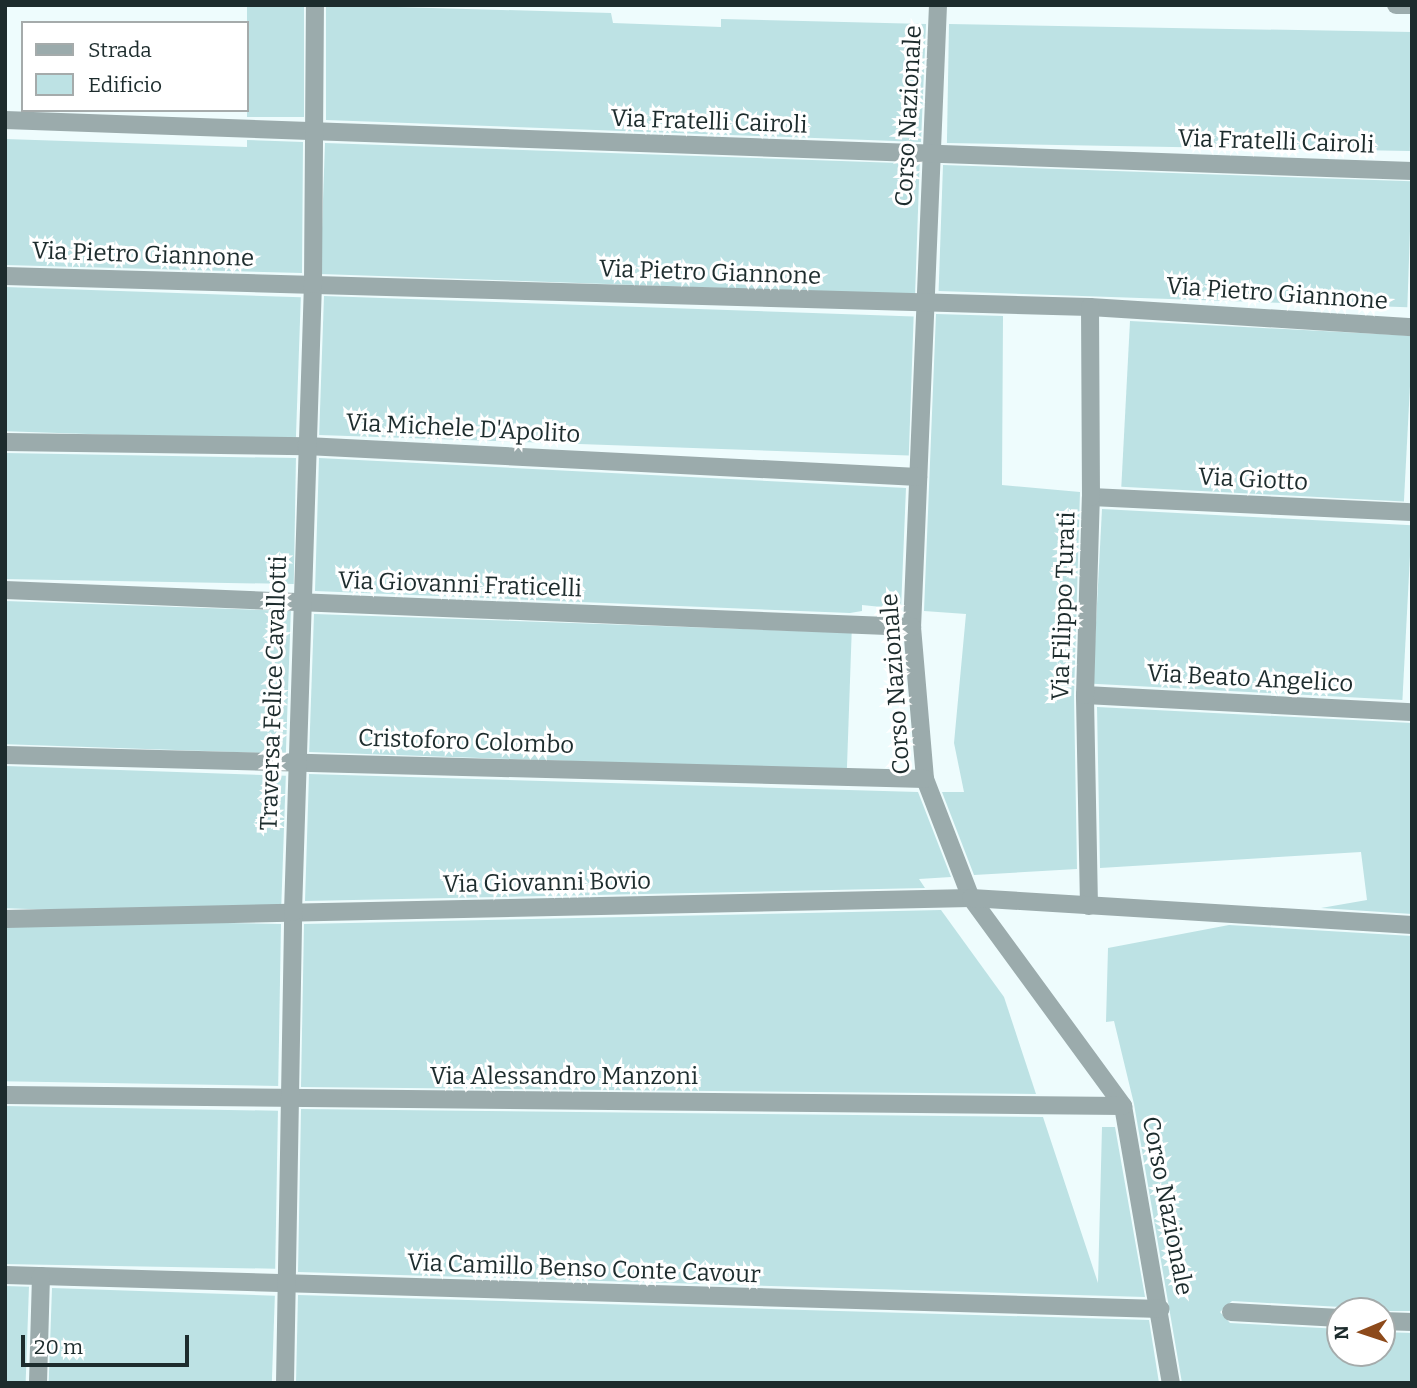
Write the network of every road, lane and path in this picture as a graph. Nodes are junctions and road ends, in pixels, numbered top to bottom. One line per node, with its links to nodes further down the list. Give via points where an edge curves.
1 (315, 5): 6 (street, Traversa Felice Cavallotti)
2 (938, 5): 7 (street, Corso Nazionale)
3 (1396, 5): 4 (street)
4 (1412, 5)
5 (5, 120): 6 (street, Via Fratelli Cairoli)
6 (314, 130): 7 (street, Via Fratelli Cairoli); 10 (street, Traversa Felice Cavallotti)
7 (931, 155): 8 (street, Via Fratelli Cairoli); 11 (street, Corso Nazionale)
8 (1412, 171)
9 (5, 276): 10 (street, Via Pietro Giannone)
10 (313, 284): 11 (street, Via Pietro Giannone); 15 (street, Traversa Felice Cavallotti)
11 (925, 304): 12 (street, Via Pietro Giannone); 16 (street, Corso Nazionale)
12 (1090, 307): 13 (street, Via Pietro Giannone); 17 (street, Via Filippo Turati)
13 (1412, 327)
14 (5, 442): 15 (street, Via Michele D'Apolito)
15 (306, 446): 16 (street, Via Michele D'Apolito); 20 (street, Traversa Felice Cavallotti)
16 (918, 477): 21 (street, Corso Nazionale)
17 (1091, 497): 18 (street, Via Giotto); 22 (street, Via Filippo Turati)
18 (1412, 512)
19 (5, 590): 20 (street, Via Giovanni Fraticelli)
20 (301, 603): 21 (street, Via Giovanni Fraticelli); 25 (street, Traversa Felice Cavallotti)
21 (912, 627): 26 (street, Corso Nazionale)
22 (1085, 695): 23 (street, Via Beato Angelico); 28 (street, Via Filippo Turati)
23 (1412, 712)
24 (5, 755): 25 (street, Cristoforo Colombo)
25 (297, 762): 26 (street, Cristoforo Colombo); 29 (street, Traversa Felice Cavallotti)
26 (925, 779): 27 (street, Corso Nazionale)
27 (971, 898): 28 (street, Via Giovanni Bovio); 29 (street, Via Giovanni Bovio); 34 (street, Corso Nazionale)
28 (1089, 906): 31 (street, Via Giovanni Bovio)
29 (293, 912): 30 (street, Via Giovanni Bovio); 33 (street, Traversa Felice Cavallotti)
30 (5, 919)
31 (1412, 925)
32 (5, 1095): 33 (street, Via Alessandro Manzoni)
33 (290, 1099): 34 (street, Via Alessandro Manzoni); 37 (street, Traversa Felice Cavallotti)
34 (1122, 1106): 38 (street, Corso Nazionale)
35 (5, 1275): 36 (street, Via Camillo Benso Conte Cavour)
36 (41, 1276): 37 (street, Via Camillo Benso Conte Cavour); 41 (street)
37 (289, 1286): 38 (street, Via Camillo Benso Conte Cavour); 42 (street, Traversa Felice Cavallotti)
38 (1161, 1309): 43 (street, Corso Nazionale)
39 (1231, 1312): 40 (street)
40 (1326, 1317)
41 (38, 1383)
42 (285, 1383)
43 (1171, 1383)

